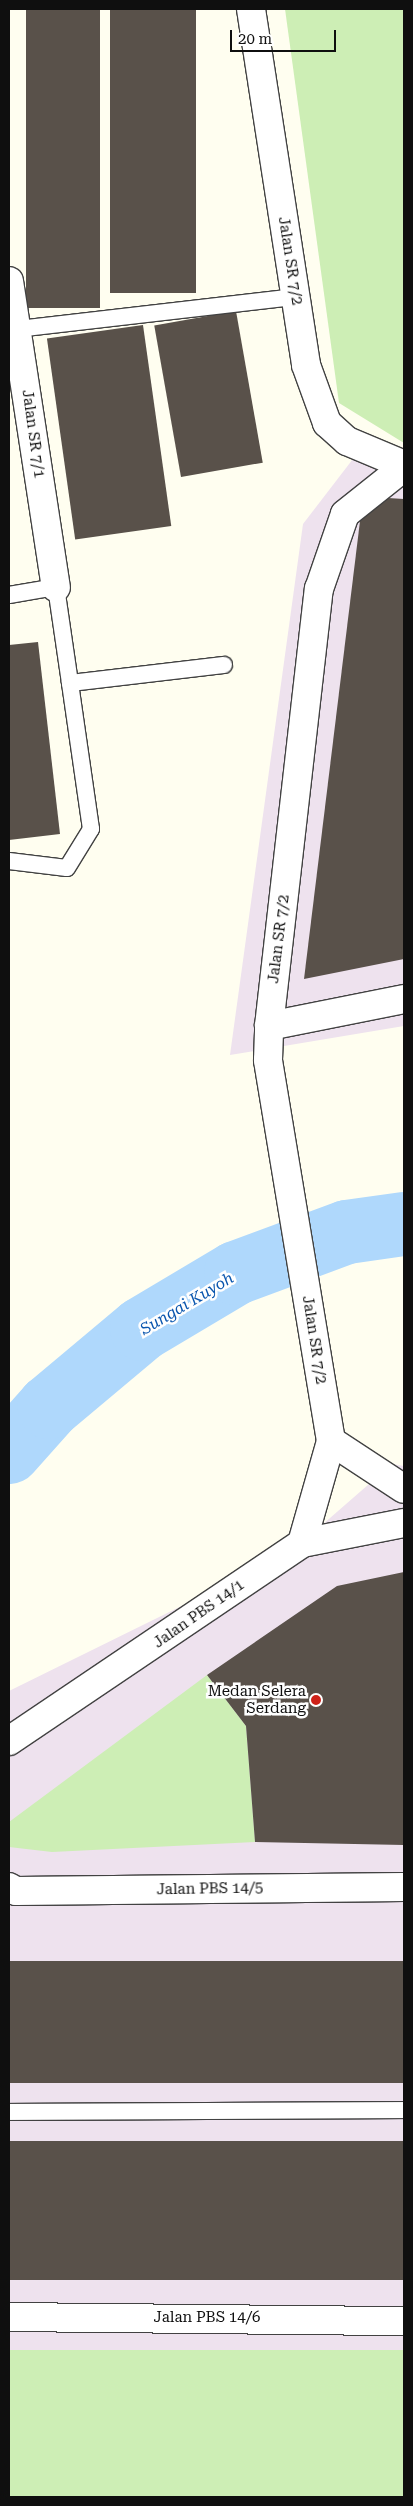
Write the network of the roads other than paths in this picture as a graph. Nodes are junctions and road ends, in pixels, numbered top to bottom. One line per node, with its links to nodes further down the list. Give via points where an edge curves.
1 (251, 9): 3 (street, Jalan SR 7/2)
2 (9, 282): 4 (street, Jalan SR 7/1)
3 (296, 297): 4 (lane); 5 (street, Jalan SR 7/2, via 306,365 327,423 347,441)
4 (18, 329): 6 (street, Jalan SR 7/1)
5 (404, 466): 12 (street, Jalan SR 7/2, via 345,514 319,589)
6 (56, 587): 7 (lane); 9 (lane)
7 (9, 595)
8 (224, 665): 9 (lane)
9 (70, 683): 10 (lane, via 91,829 67,868)
10 (9, 861)
11 (404, 999): 12 (street)
12 (269, 1026): 13 (street, Jalan SR 7/2, via 268,1060)
13 (331, 1441): 14 (street); 16 (street, Jalan SR 7/2)
14 (404, 1489)
15 (404, 1524): 16 (street, Jalan PBS 14/1)
16 (302, 1543): 17 (street, Jalan PBS 14/1)
17 (9, 1741)
18 (404, 1887): 19 (street, Jalan PBS 14/5)
19 (11, 1891)
20 (404, 2110): 21 (lane)
21 (9, 2112)
22 (9, 2317): 23 (street, Jalan PBS 14/6)
23 (404, 2320)

